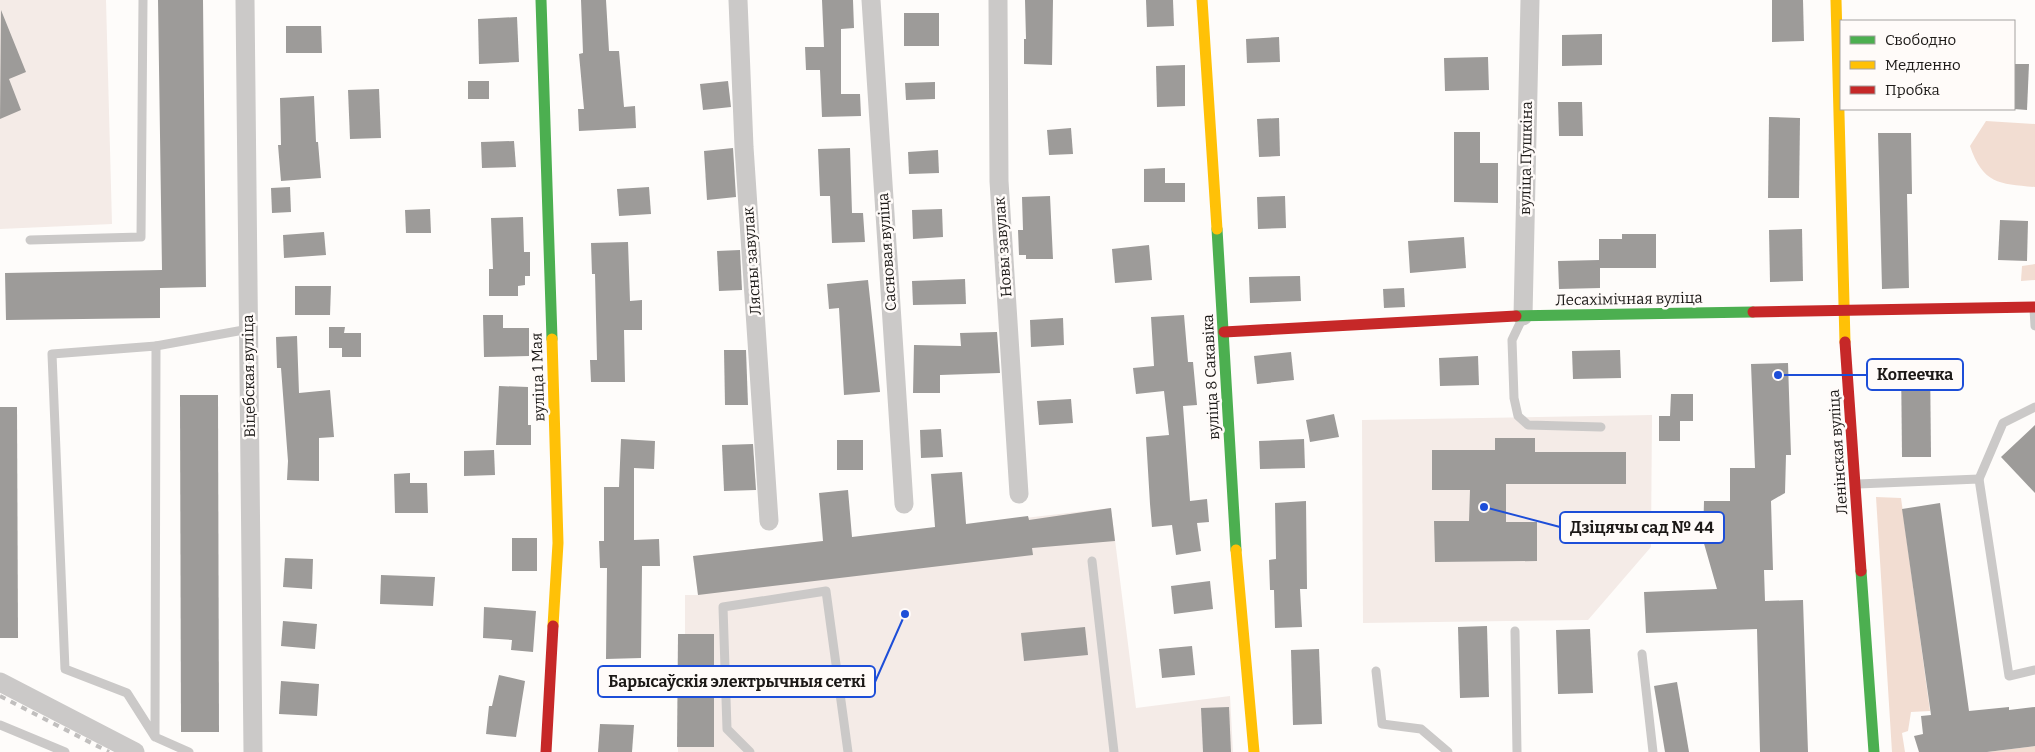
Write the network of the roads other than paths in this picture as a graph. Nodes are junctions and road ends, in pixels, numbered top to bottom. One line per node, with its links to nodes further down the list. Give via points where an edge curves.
1 (143, 0): 10 (lane, via 141,237)
2 (245, 0): 15 (street, Віцебская вуліца)
3 (541, 0): 37 (street, вуліца 1 Мая, via 558,543)
4 (738, 0): 24 (street, Лясны завулак, via 744,147)
5 (871, 0): 23 (street, Сасновая вуліца)
6 (998, 0): 22 (street, Новы завулак, via 999,181)
7 (1202, 0): 16 (street, вуліца 8 Сакавіка)
8 (1530, 0): 13 (street, вуліца Пушкіна)
9 (1836, 0): 12 (street, Ленінская вуліца)
10 (30, 240)
11 (2034, 307): 12 (street, Лесахімічная вуліца); 14 (lane)
12 (1842, 310): 13 (street, Лесахімічная вуліца); 21 (street, Ленінская вуліца)
13 (1523, 316): 16 (street, Лесахімічная вуліца); 19 (lane, via 1512,340 1514,398 1518,416 1528,425)
14 (2035, 326)
15 (249, 329): 17 (lane); 36 (street, Віцебская вуліца)
16 (1224, 332): 41 (street, вуліца 8 Сакавіка, via 1231,491)
17 (156, 346): 32 (lane); 32 (lane, via 52,354 65,669 127,694)
18 (2035, 406): 20 (lane, via 2003,423)
19 (1601, 427)
20 (1979, 479): 21 (lane); 28 (lane, via 2009,676)
21 (1855, 484): 45 (street, Ленінская вуліца)
22 (1019, 494)
23 (904, 504)
24 (769, 521)
25 (1092, 561): 40 (lane)
26 (1515, 631): 43 (lane)
27 (1642, 654): 44 (lane)
28 (2035, 670)
29 (1376, 671): 42 (lane, via 1382,724 1421,729)
30 (0, 682): 34 (street)
31 (0, 725): 33 (lane)
32 (155, 737): 35 (lane)
33 (65, 752)
34 (136, 752)
35 (189, 752)
36 (253, 752)
37 (546, 752)
38 (750, 752): 39 (lane, via 728,729 723,607 826,591)
39 (848, 752)
40 (1114, 752)
41 (1254, 752)
42 (1448, 752)
43 (1517, 752)
44 (1653, 752)
45 (1874, 752)

